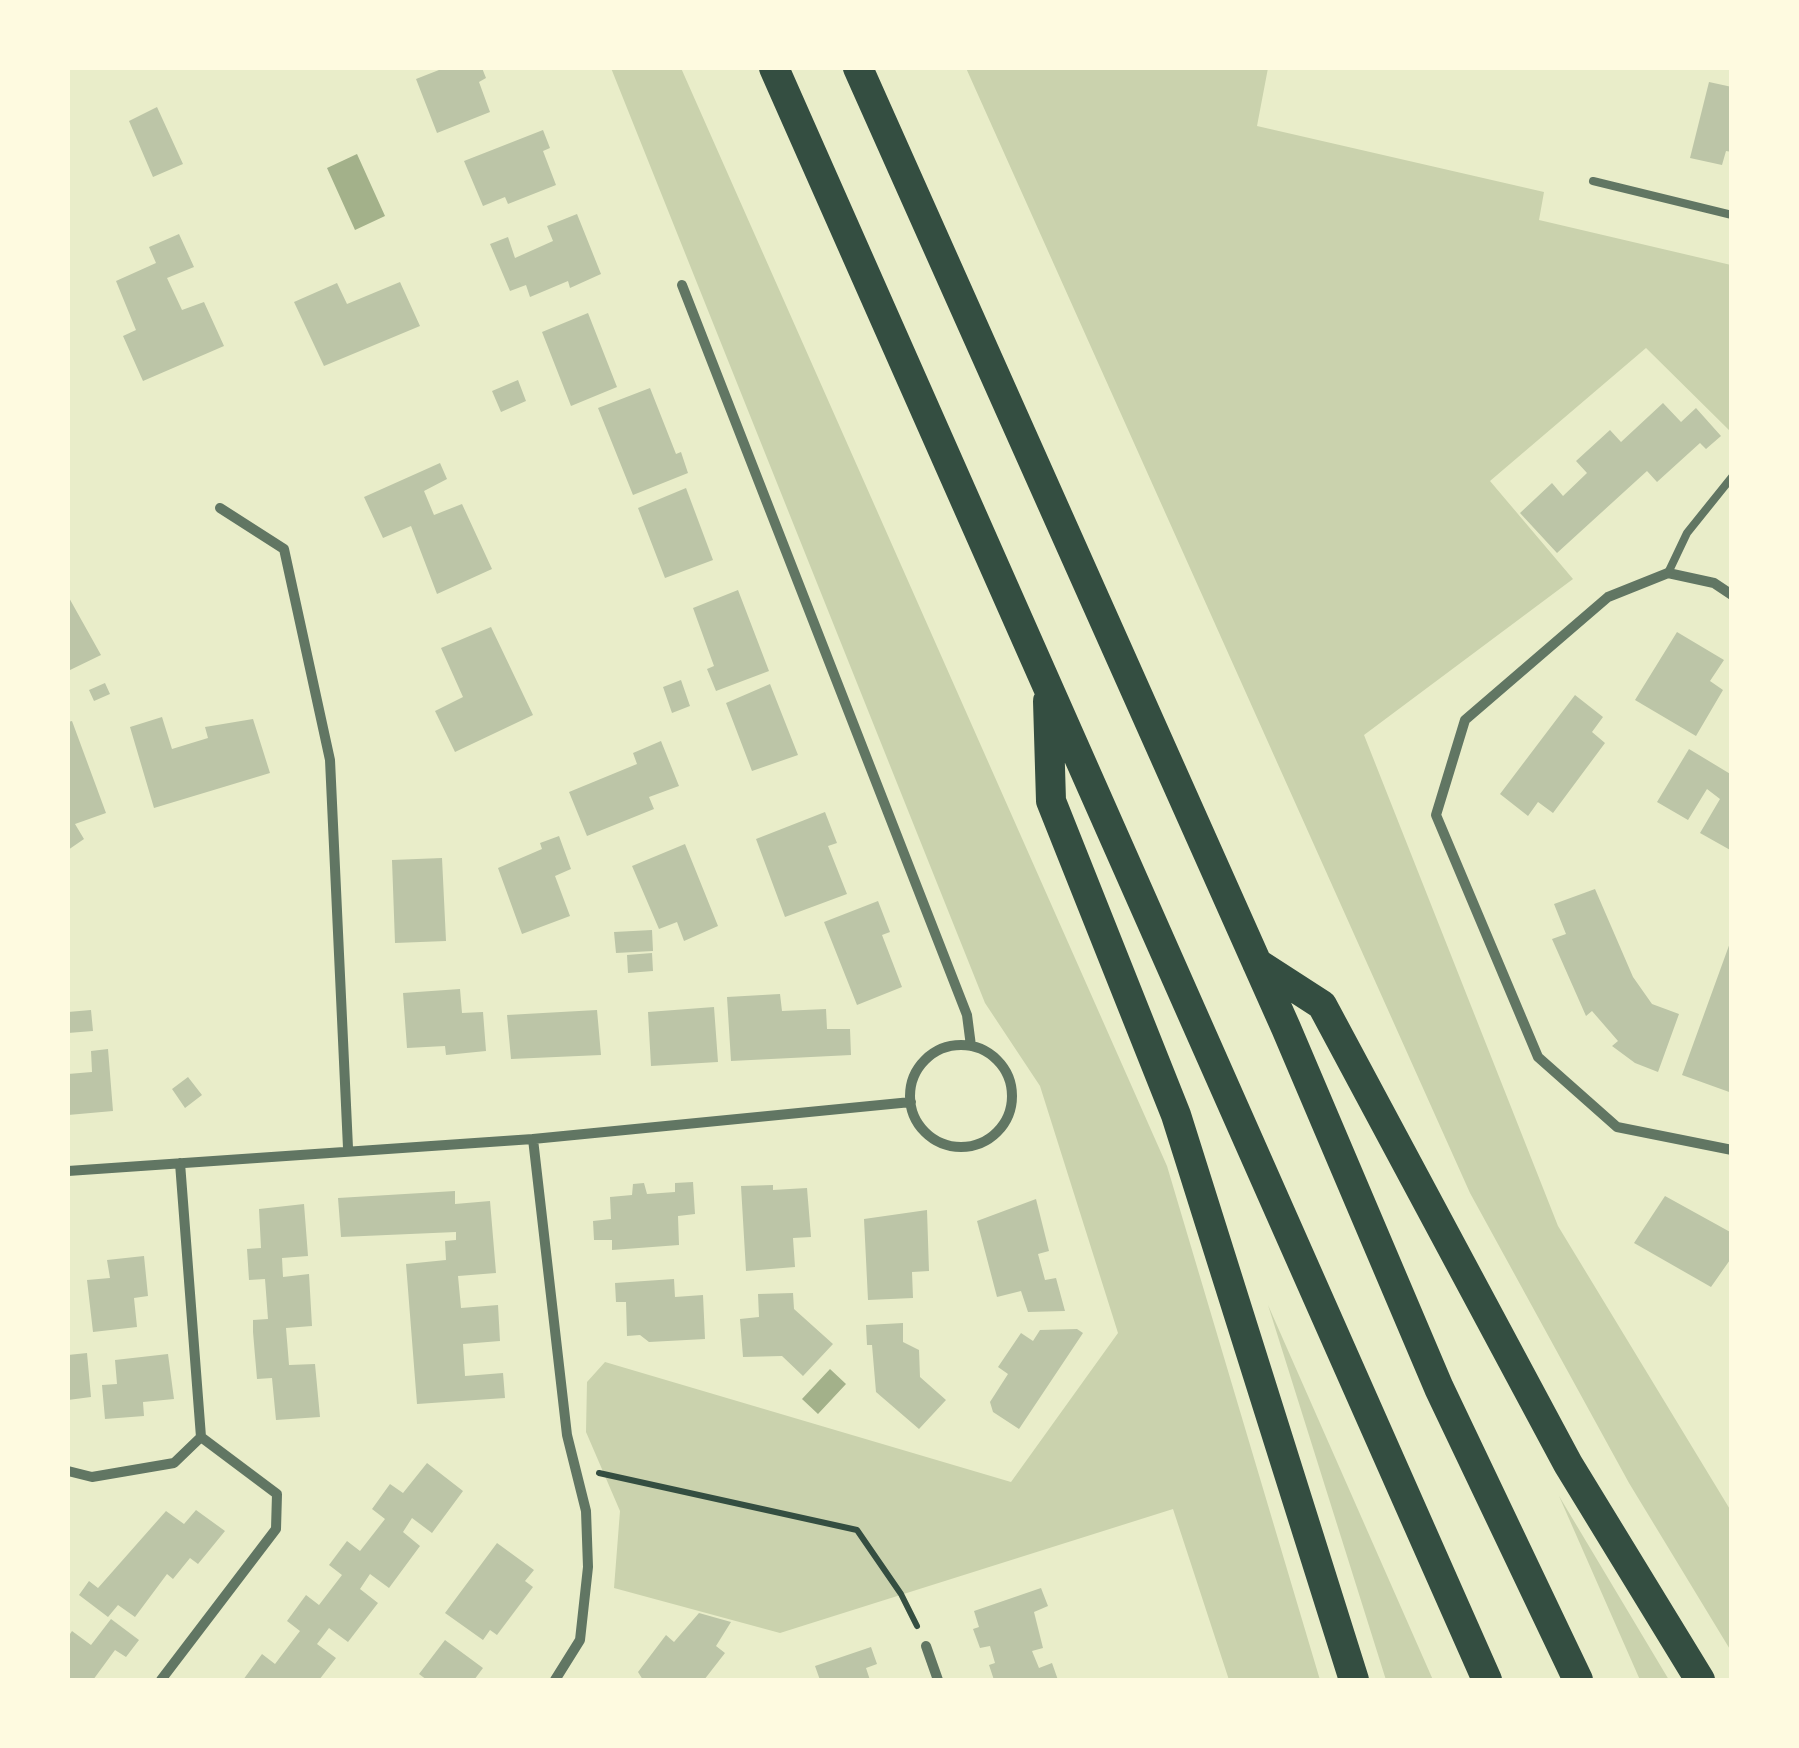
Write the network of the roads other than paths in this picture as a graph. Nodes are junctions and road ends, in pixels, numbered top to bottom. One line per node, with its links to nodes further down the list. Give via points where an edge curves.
1 (774, 68): 10 (highway)
2 (858, 68): 11 (highway)
3 (1594, 181): 4 (lane)
4 (1732, 215)
5 (682, 285): 12 (street, via 968,1015)
6 (1732, 478): 8 (lane, via 1687,534)
7 (220, 508): 15 (street, via 284,550 330,760)
8 (1668, 572): 9 (street, via 1714,583); 16 (street, via 1608,597 1465,720 1436,815 1538,1057 1617,1127)
9 (1732, 595)
10 (1048, 688): 25 (highway, via 1052,801 1176,1115); 26 (highway)
11 (1255, 962): 27 (highway, via 1439,1388); 28 (highway, via 1322,1005 1568,1464)
12 (971, 1046): 13 (street, via 926,1059); 13 (street, via 988,1052 1009,1078 1010,1112 1002,1128 973,1146 939,1143 915,1119)
13 (910, 1102): 14 (street)
14 (533, 1139): 15 (street); 23 (street, via 573,1470 586,1511 580,1640)
15 (348, 1148): 17 (street)
16 (1732, 1150)
17 (180, 1164): 18 (street); 19 (street)
18 (68, 1172)
19 (202, 1438): 20 (street, via 174,1463 92,1477); 22 (street, via 276,1494 276,1529)
20 (68, 1470)
21 (926, 1646): 24 (street)
22 (162, 1680)
23 (556, 1680)
24 (938, 1680)
25 (1354, 1680)
26 (1486, 1680)
27 (1578, 1680)
28 (1700, 1680)

